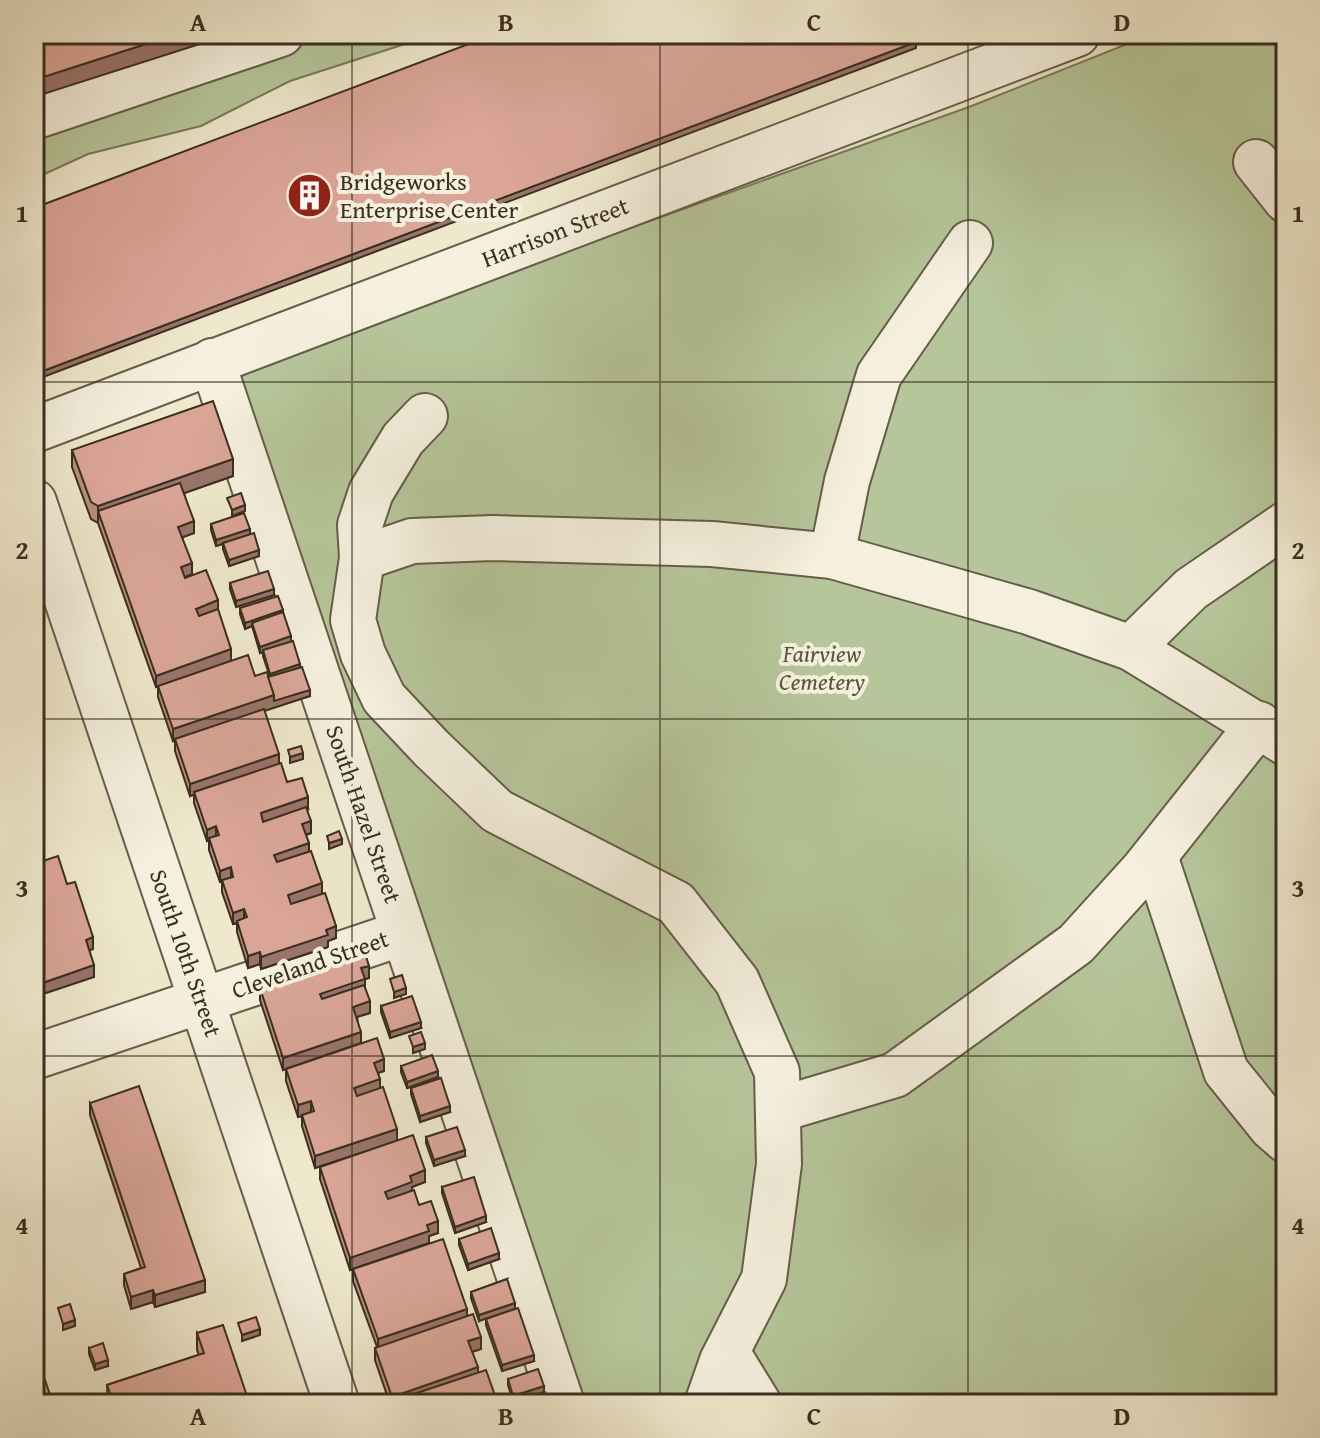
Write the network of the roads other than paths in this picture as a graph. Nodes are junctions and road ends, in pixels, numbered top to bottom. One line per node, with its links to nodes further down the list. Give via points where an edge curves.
1 (281, 34): 3 (street)
2 (1077, 34): 7 (street, Harrison Street)
3 (34, 117)
4 (1256, 162): 5 (street)
5 (1286, 200)
6 (970, 243): 12 (street, via 879,375 847,481)
7 (212, 361): 9 (street, Harrison Street); 17 (street, South Hazel Street)
8 (425, 416): 13 (street, via 403,439 371,492 360,525)
9 (34, 430)
10 (34, 502): 18 (street, South 10th Street)
11 (1286, 524): 14 (street, via 1191,589)
12 (832, 556): 13 (street, via 712,544 493,538 412,541); 14 (street, via 1029,612)
13 (362, 558): 20 (street, via 353,620 384,698 497,811 676,903 737,981 777,1072)
14 (1131, 648): 15 (street)
15 (1273, 734): 16 (street)
16 (1155, 856): 20 (street, via 1076,944 895,1075); 21 (street, via 1226,1071)
17 (403, 933): 18 (street, Cleveland Street); 24 (street, South Hazel Street)
18 (202, 1001): 19 (street, Cleveland Street); 23 (street, South 10th Street)
19 (34, 1057)
20 (778, 1110): 22 (street, via 779,1164 764,1279)
21 (1286, 1140)
22 (727, 1352): 25 (street); 26 (street)
23 (337, 1404)
24 (562, 1404)
25 (707, 1404)
26 (759, 1404)

